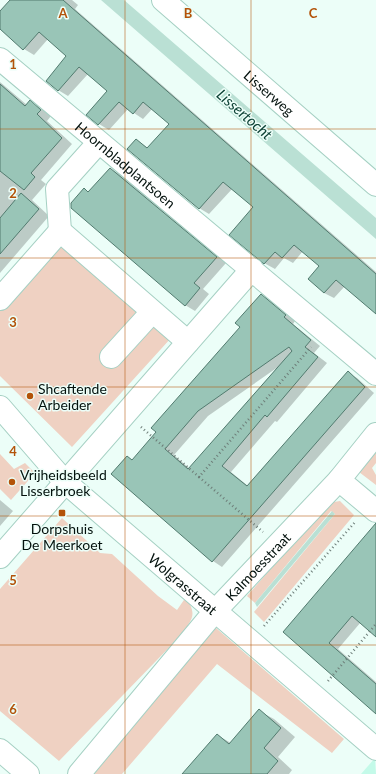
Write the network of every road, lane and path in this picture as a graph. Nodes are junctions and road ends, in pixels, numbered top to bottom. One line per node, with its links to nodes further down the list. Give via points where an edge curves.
1 (164, 0): 4 (street, Lisserweg)
2 (0, 59): 6 (street, Hoornbladplantsoen)
3 (91, 151): 5 (street, Hoornbladplantsoen, via 58,190)
4 (376, 185)
5 (60, 231): 7 (street); 8 (street, via 81,262)
6 (252, 269): 9 (street, Hoornbladplantsoen); 10 (street)
7 (0, 299)
8 (152, 312): 10 (street); 11 (street)
9 (325, 330): 12 (street, Hoornbladplantsoen); 16 (path)
10 (188, 342): 14 (street)
11 (111, 356)
12 (376, 374)
13 (0, 407): 18 (street, Wolgrasstraat)
14 (125, 413): 16 (path); 18 (street)
15 (376, 434): 17 (street, Kalmoesstraat)
16 (199, 477): 20 (path)
17 (339, 480): 19 (street); 20 (street, Kalmoesstraat)
18 (65, 482): 21 (street); 22 (street, Wolgrasstraat)
19 (373, 508): 24 (path)
20 (278, 544): 22 (street, Kalmoesstraat)
21 (0, 557)
22 (215, 610): 24 (street, Wolgrasstraat); 29 (street, Kalmoesstraat)
23 (376, 624): 25 (path)
24 (250, 641): 25 (street, Wolgrasstraat)
25 (315, 697): 26 (street, Wolgrasstraat)
26 (376, 749)
27 (0, 750): 28 (street)
28 (28, 774)
29 (79, 774)

